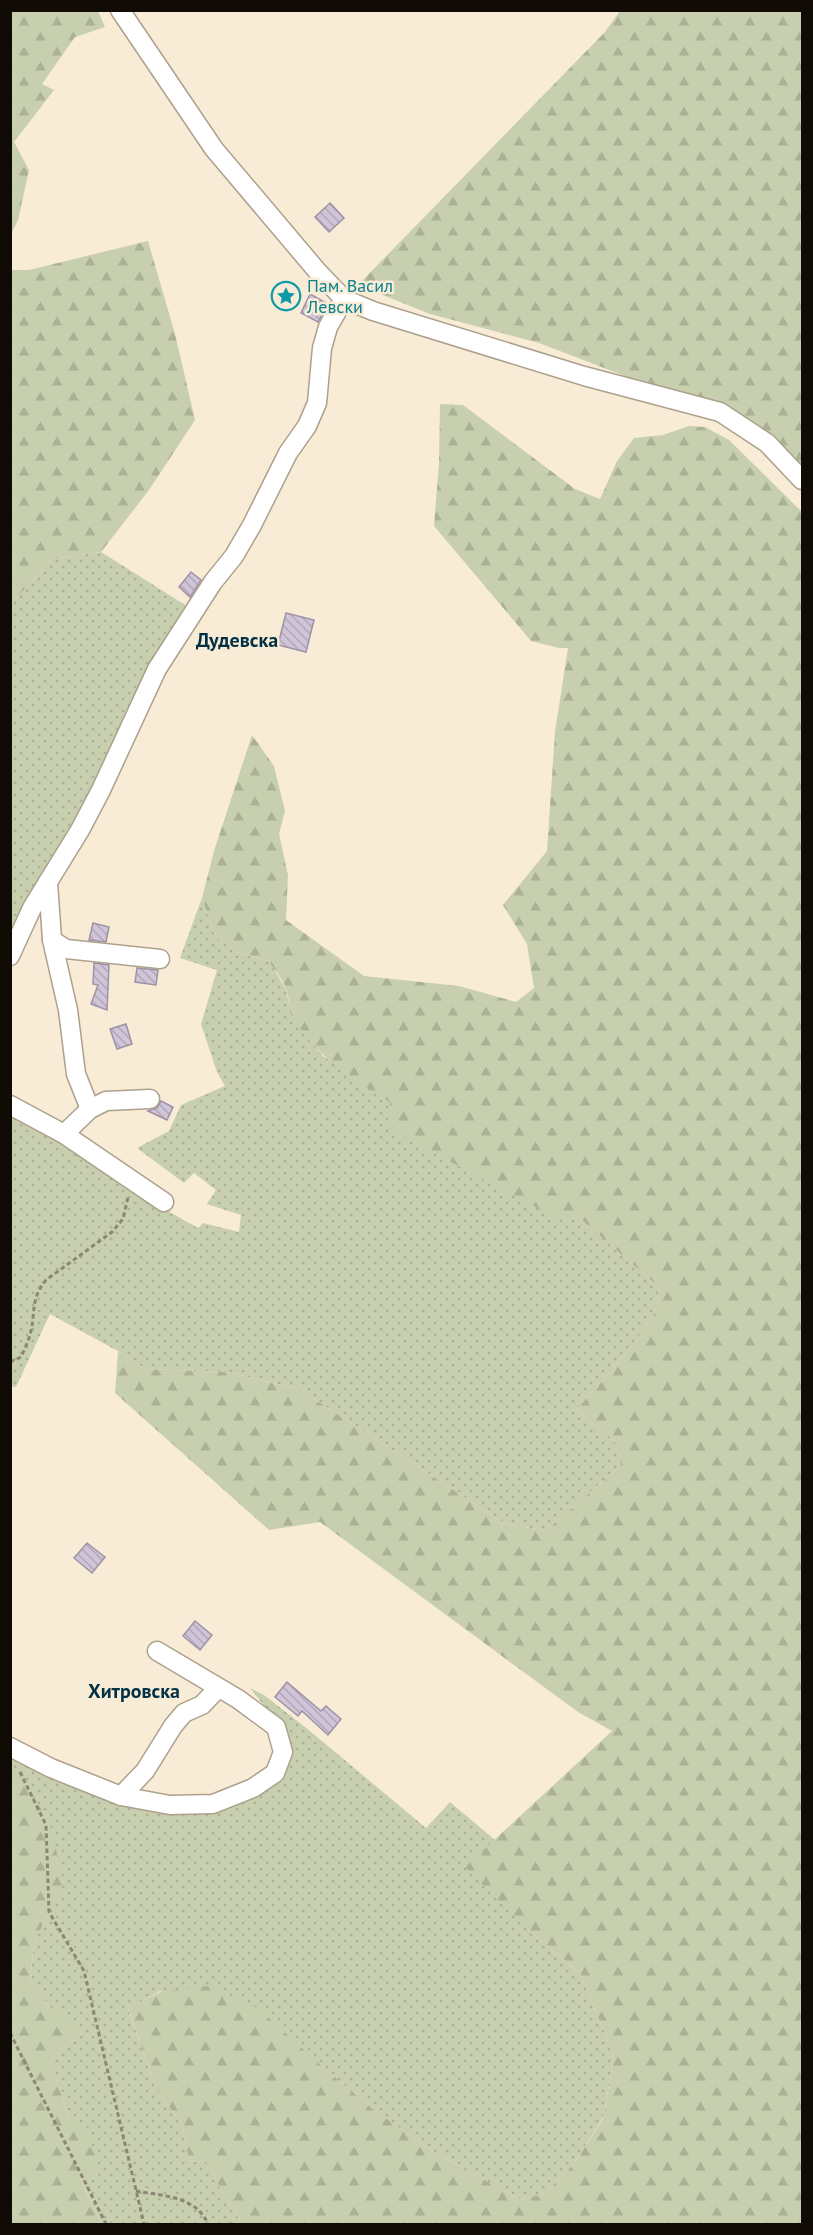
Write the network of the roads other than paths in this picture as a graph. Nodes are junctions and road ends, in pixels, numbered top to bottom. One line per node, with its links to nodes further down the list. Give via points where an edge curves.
1 (120, 10): 2 (street, via 214,149)
2 (344, 299): 3 (street, via 584,376 720,412 767,443); 4 (street, via 328,327 317,403 307,426 288,453 234,556 157,669 101,790)
3 (802, 480)
4 (48, 882): 5 (street); 6 (street)
5 (52, 940): 7 (street, via 66,949); 10 (street, via 68,1010 76,1074)
6 (10, 956)
7 (160, 959)
8 (150, 1099): 10 (street, via 106,1101)
9 (10, 1106): 11 (street)
10 (90, 1109): 11 (street)
11 (64, 1134): 12 (street)
12 (164, 1202)
13 (157, 1651): 14 (street)
14 (218, 1688): 16 (street, via 202,1705 184,1713 145,1771); 16 (street, via 276,1727 283,1752 275,1773 253,1788 213,1804 170,1805)
15 (13, 1755): 16 (street)
16 (121, 1796)

